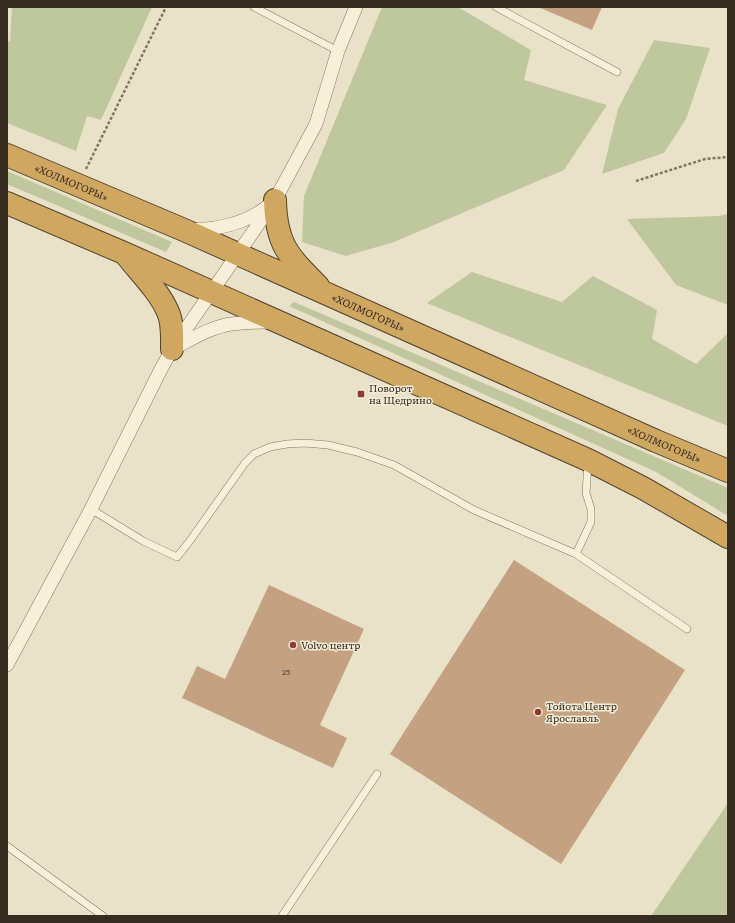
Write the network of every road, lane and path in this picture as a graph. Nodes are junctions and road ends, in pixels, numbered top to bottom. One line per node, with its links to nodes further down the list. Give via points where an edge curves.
1 (166, 7): 9 (path, via 86,169)
2 (254, 7): 5 (lane)
3 (356, 7): 5 (street)
4 (496, 7): 6 (lane)
5 (338, 51): 11 (street, via 316,124)
6 (617, 72)
7 (7, 155): 13 (highway, «ХОЛМОГОРЫ»)
8 (728, 157): 10 (path, via 705,158)
9 (93, 172)
10 (636, 181)
11 (275, 200): 13 (street, via 250,218 236,224); 15 (street); 17 (highway, via 276,220 285,248)
12 (7, 203): 14 (highway)
13 (184, 230): 15 (highway, «ХОЛМОГОРЫ»)
14 (124, 253): 16 (highway); 19 (highway, via 156,292 168,312 172,328)
15 (238, 254): 16 (street); 17 (highway, «ХОЛМОГОРЫ»)
16 (212, 292): 18 (highway); 19 (street)
17 (326, 294): 21 (highway, «ХОЛМОГОРЫ»)
18 (281, 323): 19 (street, via 230,324 211,330); 20 (highway)
19 (172, 349): 22 (street)
20 (588, 460): 23 (highway, via 643,488); 24 (lane, via 586,492 591,509 591,522)
21 (728, 471)
22 (91, 509): 24 (lane, via 143,541 177,557 254,454 270,447 287,444 328,445 394,465 474,510); 26 (street)
23 (728, 538)
24 (576, 554): 25 (lane)
25 (687, 629)
26 (7, 665)
27 (377, 774): 30 (lane)
28 (7, 846): 29 (lane)
29 (103, 916)
30 (282, 916)

